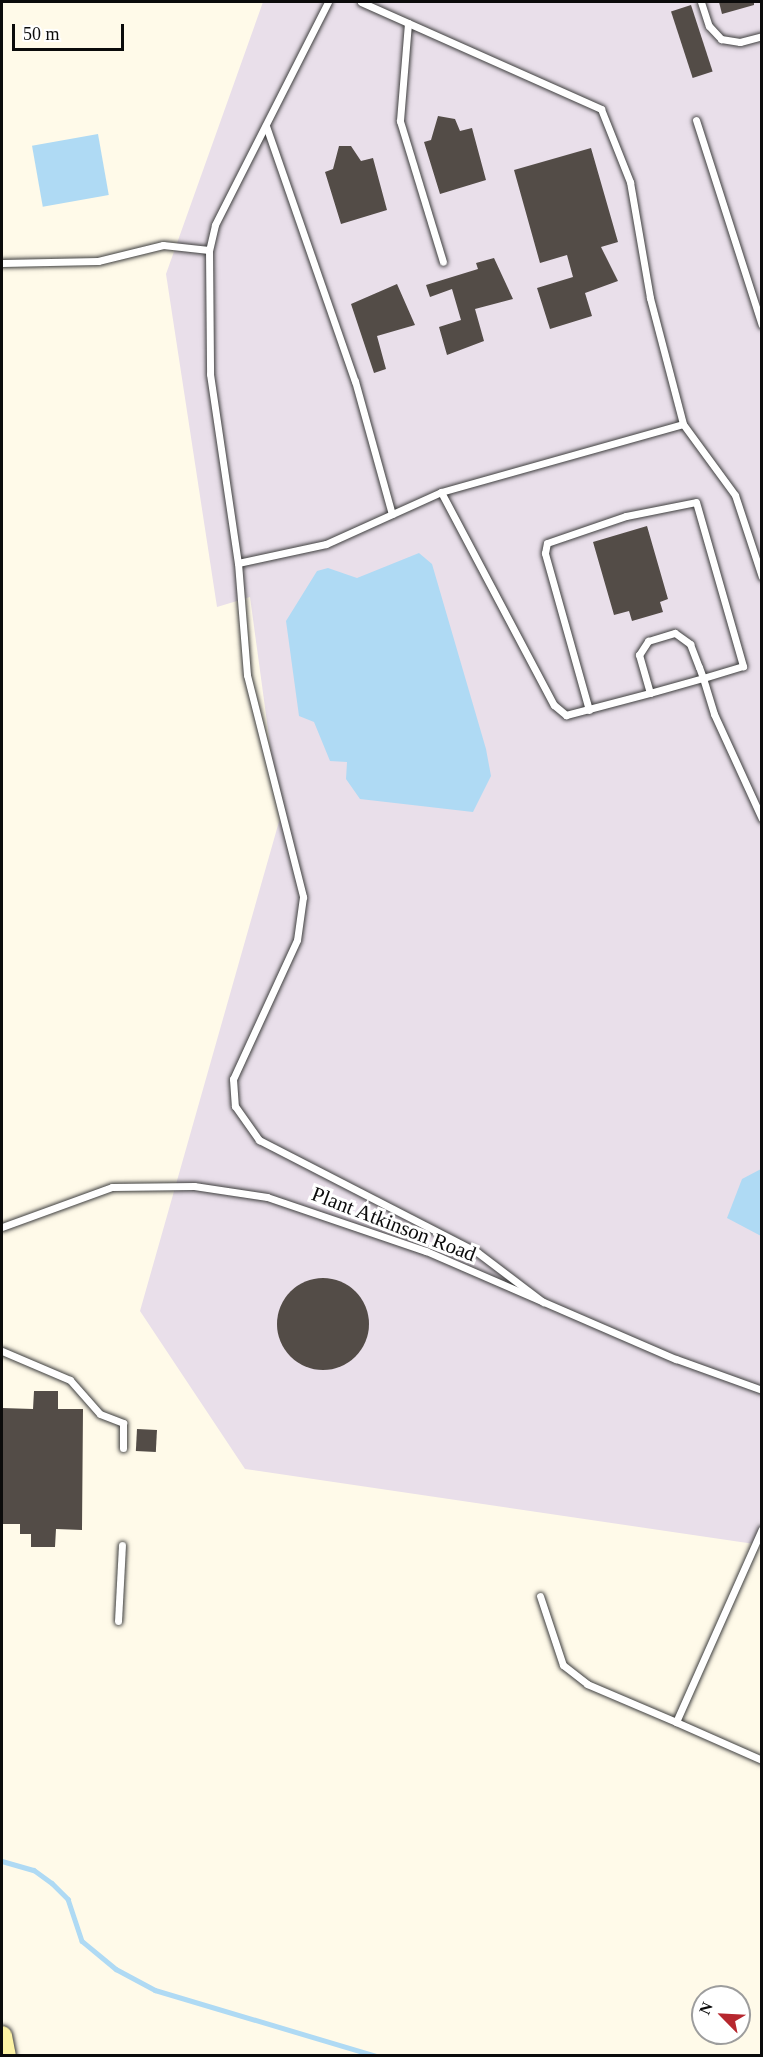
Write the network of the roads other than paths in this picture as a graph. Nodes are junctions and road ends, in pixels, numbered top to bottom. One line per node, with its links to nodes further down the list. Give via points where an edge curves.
1 (328, 2): 7 (lane)
2 (361, 2): 4 (lane)
3 (701, 2): 5 (lane, via 721,39 740,42)
4 (408, 23): 9 (lane, via 400,121); 12 (lane, via 601,109 630,182 650,298)
5 (762, 36)
6 (696, 120): 11 (lane)
7 (266, 126): 8 (lane, via 215,225); 14 (lane, via 355,381)
8 (209, 250): 10 (lane, via 163,244 98,261); 15 (lane, via 210,374)
9 (443, 262)
10 (2, 263)
11 (762, 325)
12 (683, 424): 13 (lane); 16 (lane, via 735,495)
13 (441, 492): 14 (lane); 19 (lane, via 554,705 567,715)
14 (392, 514): 15 (lane, via 326,544)
15 (238, 563): 22 (lane, via 247,675 303,897 297,940 233,1079 235,1106 259,1140 477,1252)
16 (762, 577)
17 (703, 678): 18 (lane); 18 (lane, via 690,644 675,633 666,635 648,641 639,655); 19 (lane, via 743,666 696,502 626,516 547,543 545,553); 20 (lane)
18 (650, 693): 19 (lane)
19 (589, 710)
20 (762, 819)
21 (2, 1227): 22 (lane, Plant Atkinson Road, via 112,1187 232,1190 298,1205)
22 (543, 1302): 24 (lane, Plant Atkinson Road)
23 (2, 1351): 25 (lane, via 70,1380 100,1414 123,1423)
24 (762, 1390)
25 (123, 1448)
26 (762, 1529): 30 (lane)
27 (122, 1545): 29 (lane)
28 (540, 1596): 30 (lane, via 563,1665 587,1684)
29 (118, 1621)
30 (676, 1722): 31 (lane)
31 (762, 1760)
32 (2, 2036): 33 (street)
33 (6, 2055)

